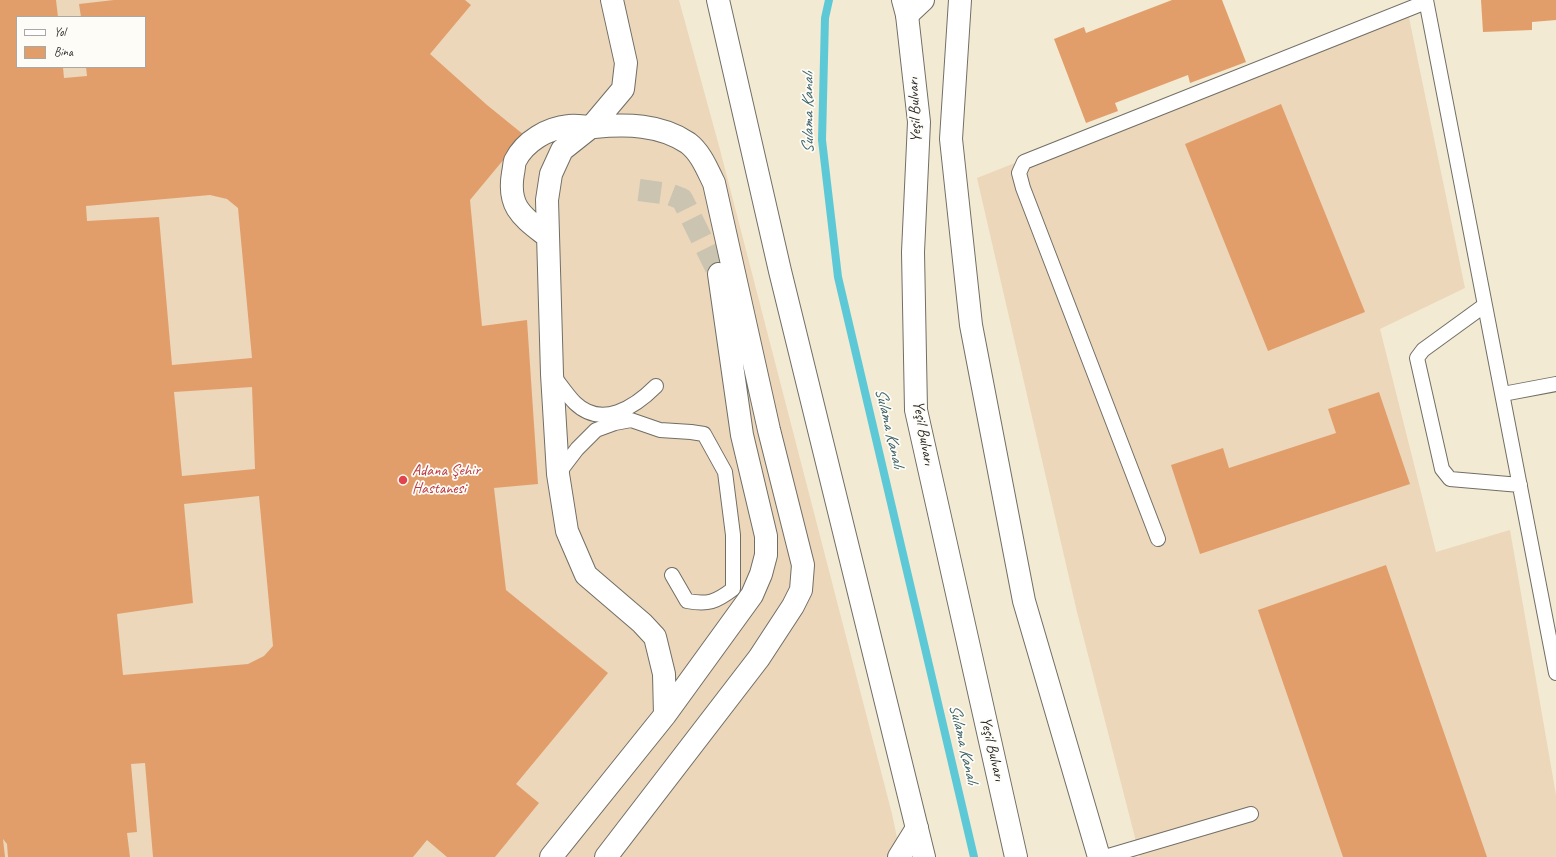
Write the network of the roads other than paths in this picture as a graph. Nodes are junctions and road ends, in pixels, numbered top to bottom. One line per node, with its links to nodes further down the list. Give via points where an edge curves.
1 (612, 0): 6 (street, via 626,64 623,89)
2 (718, 0): 21 (street, via 781,279)
3 (960, 0): 27 (street, via 951,139 971,325 1024,601)
4 (1426, 1): 9 (lane); 16 (lane, via 1024,162 1019,173 1023,188)
5 (911, 5): 26 (street, Yeşil Bulvarı, via 918,122 913,252 916,410)
6 (591, 127): 7 (street, via 562,150 551,174 547,200); 7 (street, via 570,126 547,132 527,145 515,162 511,186 513,200 522,216); 23 (street, via 634,126 653,128 672,135 688,144 700,156 714,184 767,423 803,565 801,590 760,658)
7 (548, 237): 10 (street)
8 (719, 274): 19 (street, via 742,435 766,536 766,555 752,595)
9 (1485, 305): 13 (lane); 15 (lane, via 1423,350 1417,358 1442,469 1450,479)
10 (552, 374): 12 (lane, via 576,404 597,414 609,415 626,410); 14 (street)
11 (1556, 384): 13 (lane)
12 (656, 386)
13 (1503, 394): 15 (lane)
14 (558, 474): 17 (lane, via 596,430 615,423 631,420 660,430 704,434 724,472 733,535 733,589 718,600 702,604 687,601); 19 (street, via 567,531 586,576 642,623 654,637 664,674)
15 (1520, 485): 18 (lane)
16 (1158, 539)
17 (672, 575)
18 (1556, 673)
19 (666, 716): 22 (street)
20 (1250, 814): 28 (lane)
21 (918, 828): 24 (street); 25 (street)
22 (551, 857)
23 (606, 857)
24 (899, 857)
25 (924, 857)
26 (1016, 857)
27 (1099, 857)
28 (1105, 857)

